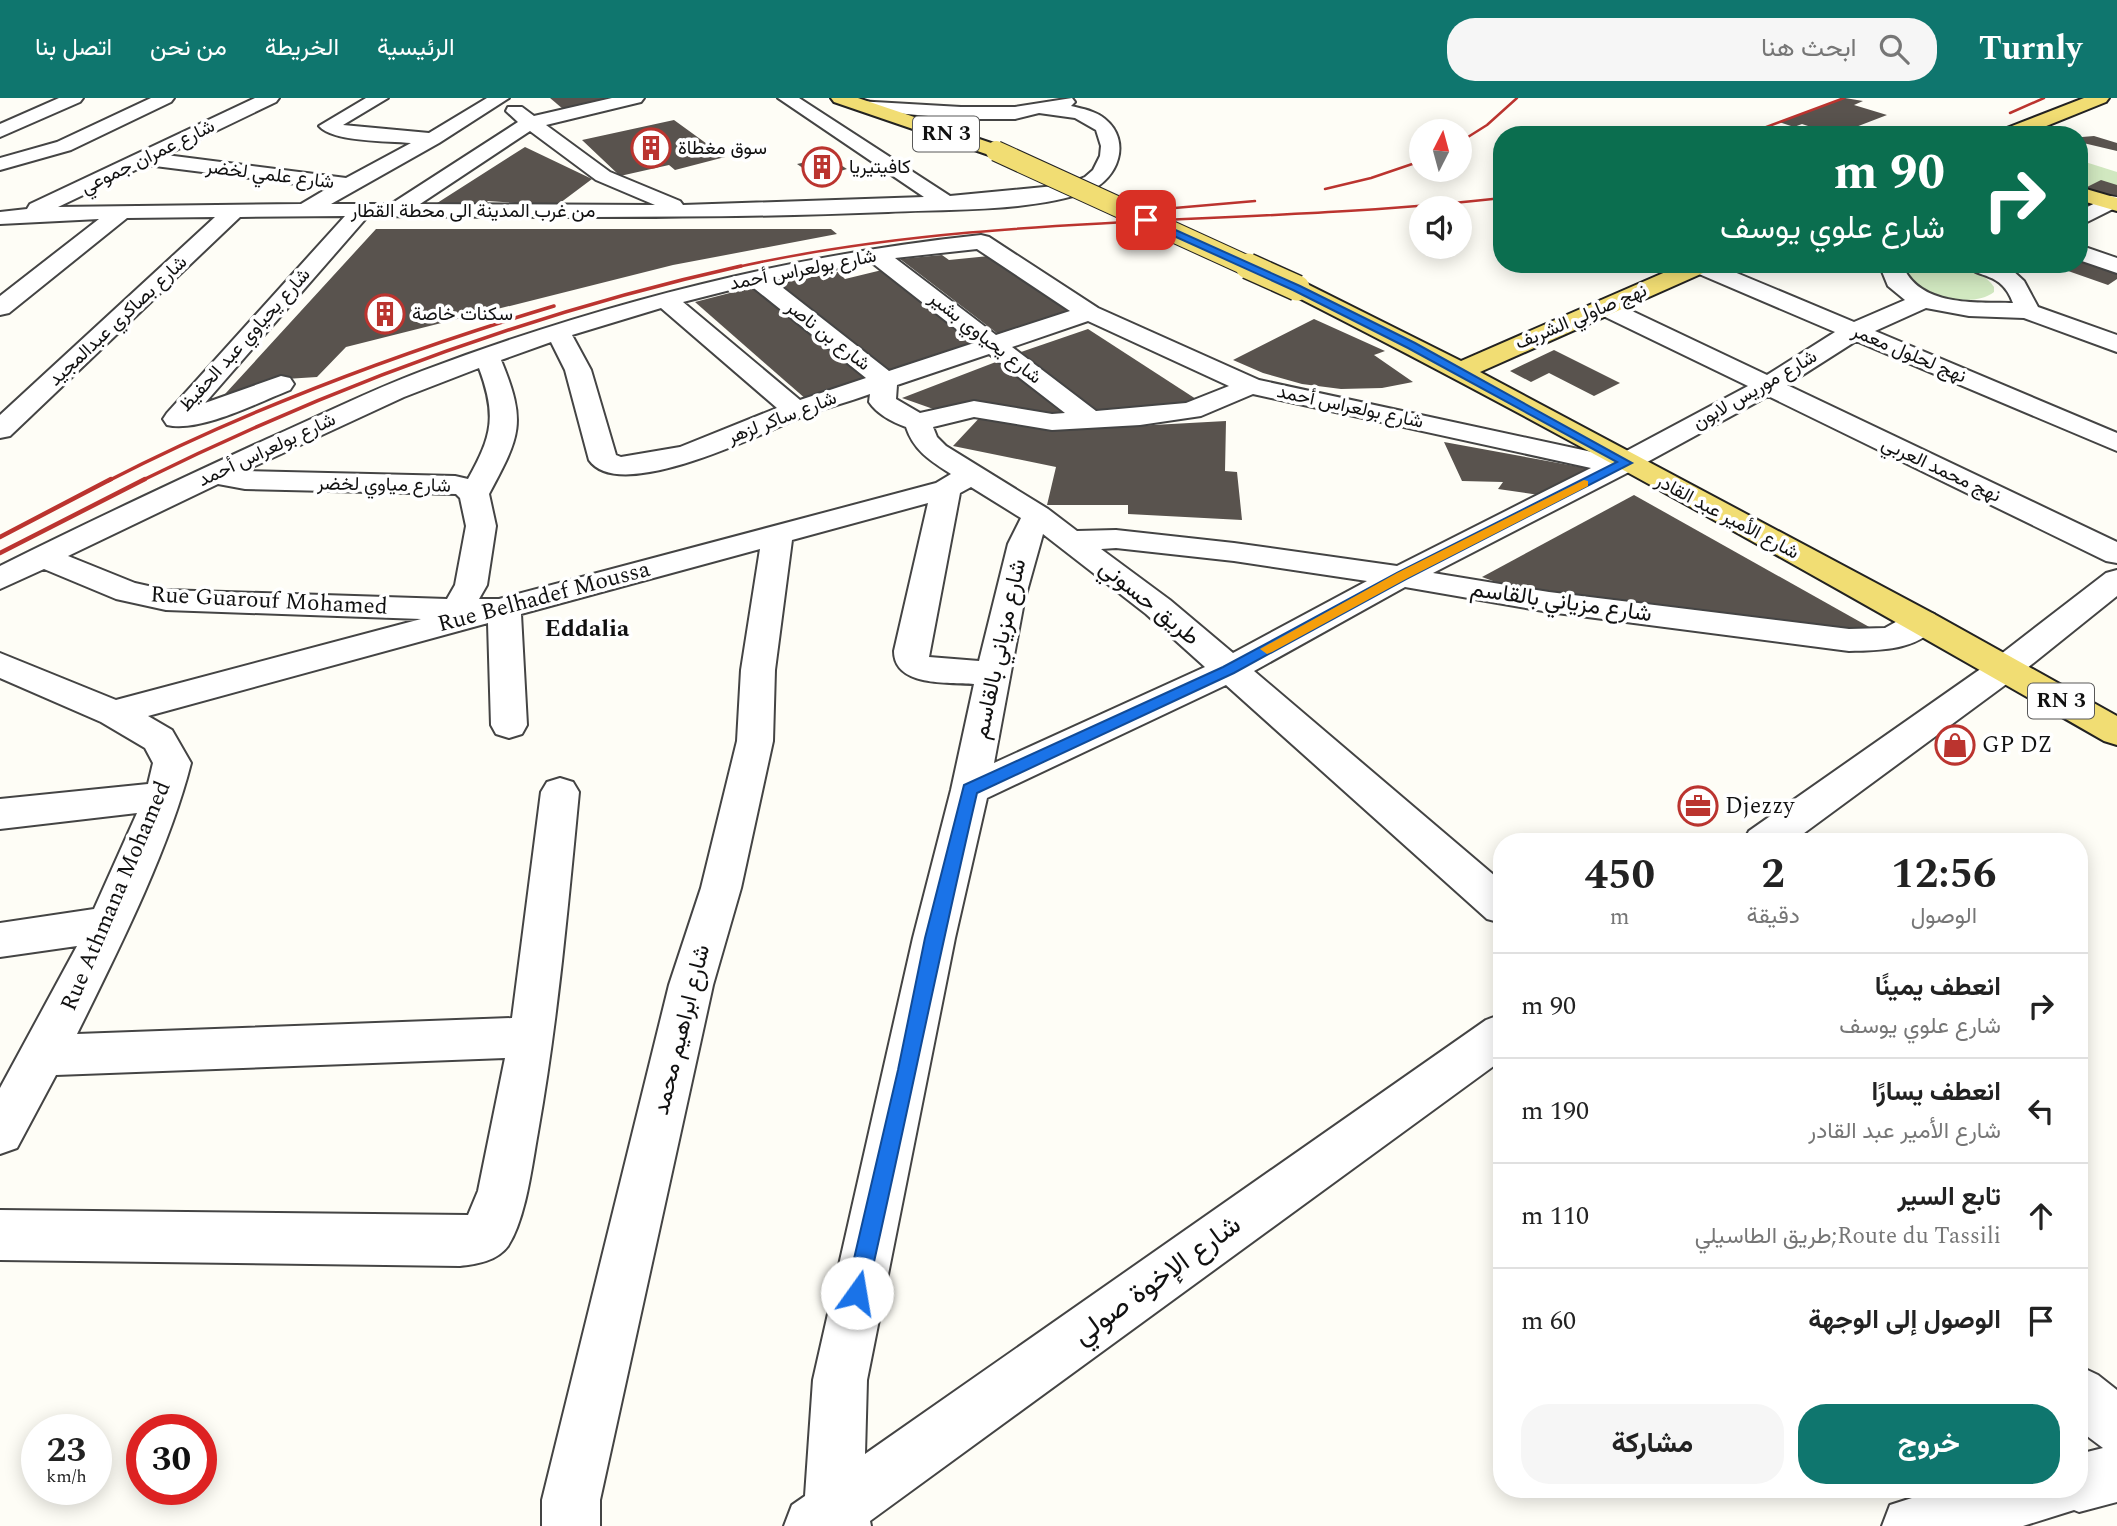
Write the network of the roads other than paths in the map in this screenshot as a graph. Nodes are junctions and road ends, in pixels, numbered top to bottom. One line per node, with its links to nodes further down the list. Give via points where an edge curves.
1 (74, 98): 19 (street)
2 (165, 98): 24 (street, via 66,144)
3 (270, 98): 23 (street, شارع عمران جموعي)
4 (379, 98): 21 (street, via 328,126)
5 (500, 98): 17 (street); 21 (street)
6 (635, 98): 17 (street)
7 (787, 98): 20 (street)
8 (840, 98): 12 (main road, RN 3)
9 (1082, 98): 13 (street)
10 (2100, 98): 18 (main road)
11 (1103, 100): 16 (street, via 1095,110)
12 (863, 105): 14 (street); 15 (main road, RN 3)
13 (1040, 108): 14 (street); 16 (street)
14 (1015, 113): 22 (street, via 994,134)
15 (896, 116): 20 (main road, via 847,116 839,121); 22 (main road, RN 3)
16 (1096, 120): 28 (street, من غرب المدينة الى محطة القطار, via 1111,143 1111,159 1090,183 1065,192)
17 (528, 123): 25 (street); 33 (street)
18 (2029, 126)
19 (0, 131)
20 (839, 131): 28 (street)
21 (432, 139): 26 (street)
22 (996, 151): 59 (main road, شارع الأمير عبد القادر / RN 3, bridge, via 1297,288)
23 (147, 159): 26 (street, شارع علمي لخضر); 37 (street, شارع عمران جموعي)
24 (0, 164)
25 (603, 176): 34 (street); 35 (street)
26 (351, 185): 31 (street)
27 (2088, 195): 29 (main road)
28 (946, 203): 35 (street, من غرب المدينة الى محطة القطار)
29 (2113, 204): 38 (street)
30 (235, 210): 31 (street, من غرب المدينة الى محطة القطار); 36 (street, من غرب المدينة الى محطة القطار); 67 (street, شارع بصاكري عبدالمجيد)
31 (304, 210): 32 (street, من غرب المدينة الى محطة القطار)
32 (362, 210): 33 (street, من غرب المدينة الى محطة القطار); 61 (street, شارع يحياوي عبد الحفيظ, via 177,419 200,415)
33 (396, 210): 34 (street, من غرب المدينة الى محطة القطار)
34 (559, 211): 35 (street, من غرب المدينة الى محطة القطار)
35 (691, 212)
36 (121, 213): 37 (street, من غرب المدينة الى محطة القطار); 51 (street)
37 (24, 215): 39 (street, من غرب المدينة الى محطة القطار)
38 (2088, 215)
39 (0, 218)
40 (876, 255): 47 (street, شارع بولعراس أحمد); 53 (street, شارع بولعراس أحمد, via 981,242); 57 (street, شارع يحياوي بشير)
41 (2088, 255): 42 (street)
42 (2117, 266)
43 (1683, 273): 50 (main road, نهج صاولي الشربف)
44 (1721, 273): 54 (street, نهج لحلول معمر)
45 (1891, 273): 49 (street)
46 (1999, 273): 52 (street, via 2018,286)
47 (754, 277): 48 (street, شارع بولعراس أحمد); 60 (street, شارع بن ناصر)
48 (666, 300): 55 (street, شارع بولعراس أحمد); 64 (street)
49 (1922, 301): 52 (street); 54 (street, شارع موريس لابون)
50 (1604, 307): 59 (main road, نهج صاولي الشربف); 63 (street, نهج محمد العربي)
51 (0, 308)
52 (2027, 311): 56 (street)
53 (1089, 313): 57 (street, شارع ساكر لزهر); 62 (street, شارع بولعراس أحمد)
54 (1855, 331): 63 (street, شارع موريس لابون); 68 (street, نهج لحلول معمر)
55 (558, 332): 58 (street, شارع بولعراس أحمد); 64 (street, شارع ساكر لزهر, via 578,369 603,460 617,466 688,454)
56 (2115, 342)
57 (996, 345): 60 (street, شارع ساكر لزهر); 65 (street, شارع يحياوي بشير)
58 (487, 356): 70 (street, شارع بولعراس أحمد, via 429,377); 72 (street, via 501,389 507,422 502,443)
59 (1460, 372): 69 (main road, شارع الأمير عبد القادر / RN 3)
60 (885, 380): 64 (street, شارع ساكر لزهر); 66 (street, شارع بن ناصر, via 882,402)
61 (281, 384)
62 (1251, 386): 65 (street, via 1191,410); 69 (street, شارع بولعراس أحمد)
63 (1766, 387): 69 (street, شارع موريس لابون); 76 (street, نهج محمد العربي)
64 (796, 410)
65 (1092, 421): 66 (street, via 1052,422 974,409)
66 (918, 422): 71 (street, طريق حسوني, via 924,440)
67 (0, 430)
68 (2117, 443)
69 (1623, 464): 78 (street, شارع موريس لابون); 83 (main road, شارع الأمير عبد القادر / RN 3)
70 (213, 474): 72 (street, شارع مياوي لخضر, via 310,483 455,485); 77 (street, شارع بولعراس أحمد)
71 (959, 481): 73 (street, طريق حسوني); 74 (street, Rue Belhadef Moussa); 87 (street, via 911,662 922,668)
72 (474, 494): 82 (street, شارع مياوي لخضر, via 481,526 478,556 471,585)
73 (1037, 515): 75 (street, طريق حسوني); 87 (street, شارع مزياني بالقاسم, via 1023,544)
74 (778, 532): 81 (street, Rue Belhadef Moussa); 110 (street, شارع ابراهيم محمد, via 758,670 755,741 623,1269 571,1500)
75 (1072, 540): 78 (street, شارع مزياني بالقاسم, via 1116,539); 86 (street, طريق حسوني, via 1158,607)
76 (2117, 554)
77 (42, 557): 79 (street, شارع بولعراس أحمد); 82 (street, Rue Guarouf Mohamed, via 127,592 166,600)
78 (1401, 576): 83 (street, شارع مزياني بالقاسم, via 1549,602 1849,640 1891,639); 86 (street, شارع موريس لابون)
79 (0, 579)
80 (2117, 580): 85 (street)
81 (504, 609): 82 (street, Rue Guarouf Mohamed); 88 (street, Rue Belhadef Moussa); 89 (street)
82 (457, 610)
83 (1922, 622): 85 (main road, شارع الأمير عبد القادر / RN 3)
84 (0, 665): 88 (street, Rue Athmana Mohamed)
85 (2004, 669): 90 (main road, شارع الأمير عبد القادر / RN 3); 95 (street)
86 (1228, 670): 91 (street, شارع موريس لابون); 96 (street, طريق حسوني)
87 (993, 674): 91 (street, شارع مزياني بالقاسم)
88 (114, 713): 93 (street, Rue Athmana Mohamed, via 159,739 172,763)
89 (509, 726)
90 (2117, 732)
91 (970, 790): 109 (street, شارع مزياني بالقاسم, via 839,1380)
92 (559, 792): 99 (street)
93 (164, 796): 94 (street); 97 (street, Rue Athmana Mohamed)
94 (0, 814)
95 (1776, 833)
96 (1493, 899)
97 (108, 925): 98 (street); 101 (street, Rue Athmana Mohamed)
98 (0, 940)
99 (532, 1037): 101 (street); 103 (street, via 503,1191 490,1228 480,1238)
100 (1493, 1041): 109 (street, شارع الإخوة صولي)
101 (45, 1055): 102 (street, Rue Athmana Mohamed)
102 (0, 1132)
103 (0, 1236)
104 (2088, 1402): 105 (street)
105 (2117, 1426)
106 (2117, 1473): 107 (street)
107 (2088, 1481)
108 (2019, 1498): 111 (street)
109 (831, 1520)
110 (571, 1526)
111 (1911, 1526)

